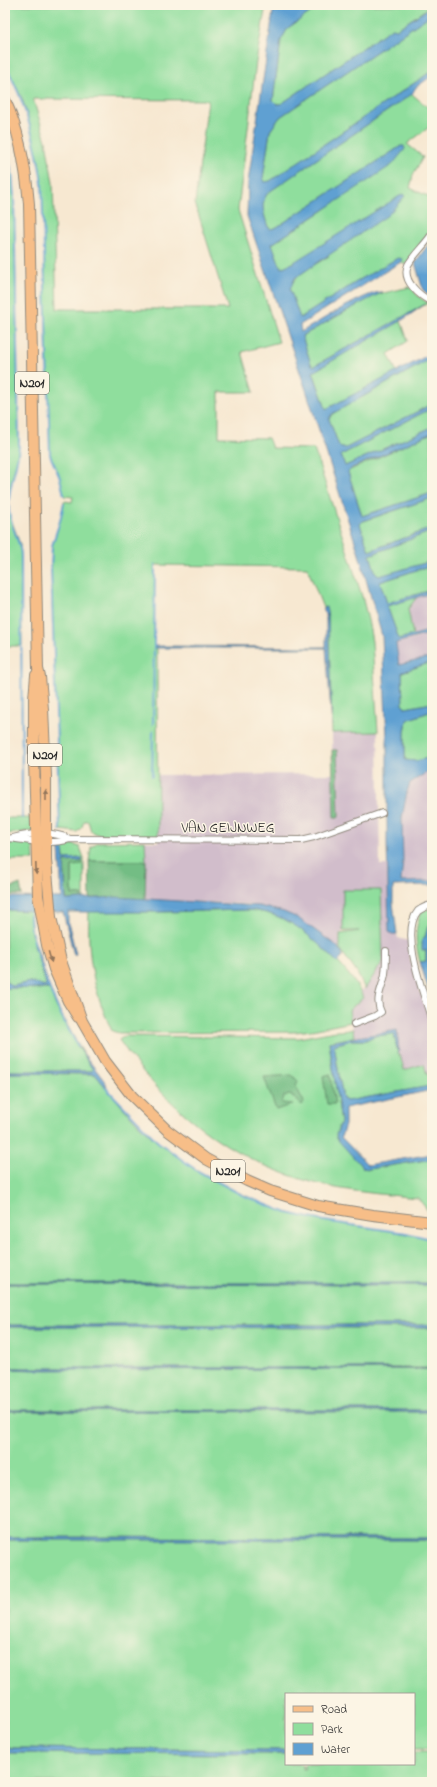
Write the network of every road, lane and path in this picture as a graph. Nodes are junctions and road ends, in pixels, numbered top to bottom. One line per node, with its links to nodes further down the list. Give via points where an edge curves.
1 (5, 100): 6 (main road, N201, via 19,141 29,204 38,669 34,699)
2 (432, 234): 3 (street, via 408,266 407,273 408,279 417,291)
3 (432, 302)
4 (382, 813): 6 (street, VAN GEIJNWEG, via 301,840 70,838 63,841)
5 (8, 838): 6 (street, VAN GEIJNWEG)
6 (41, 838): 11 (main road, N201, via 46,918 82,1022 110,1068 149,1114 186,1144 225,1170 270,1191 318,1206)
7 (432, 904): 9 (street, via 419,910 411,934 414,963)
8 (386, 951): 10 (street, via 385,974 378,997 381,1012)
9 (432, 1021)
10 (354, 1024)
11 (432, 1222)

